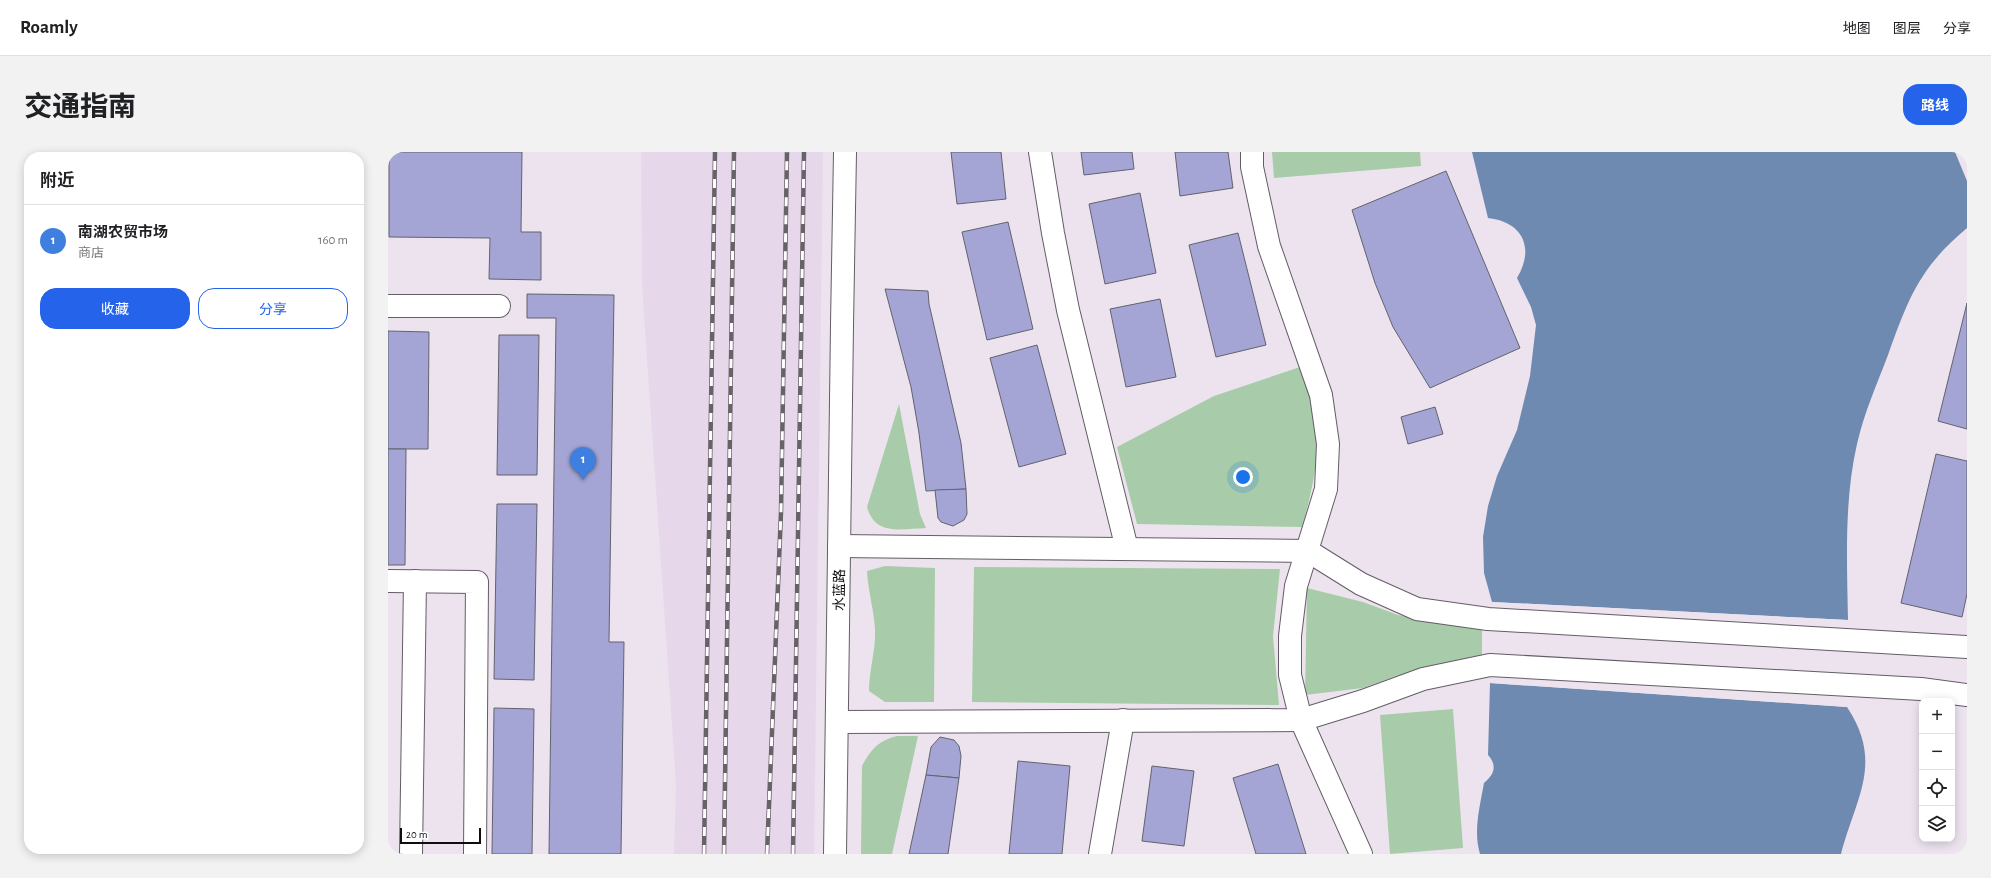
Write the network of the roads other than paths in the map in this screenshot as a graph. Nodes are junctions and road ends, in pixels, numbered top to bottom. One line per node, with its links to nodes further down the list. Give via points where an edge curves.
1 (845, 152): 6 (street, 水蓝路)
2 (1040, 152): 7 (street, via 1068,310)
3 (1252, 152): 8 (street, via 1252,167 1269,246 1321,395 1327,437 1326,489)
4 (388, 306): 5 (street)
5 (499, 306)
6 (839, 546): 7 (street); 15 (street, 水蓝路)
7 (1127, 549): 8 (street)
8 (1308, 551): 11 (street, via 1361,584 1417,609 1488,619); 14 (street, via 1296,586 1290,636 1290,675)
9 (388, 581): 10 (street)
10 (415, 581): 16 (street); 17 (street, via 476,582)
11 (1967, 647)
12 (1967, 695): 14 (street, via 1921,689 1490,665 1423,679)
13 (1123, 720): 14 (street); 15 (street); 19 (street)
14 (1301, 720): 20 (street)
15 (837, 722): 18 (street, 水蓝路)
16 (411, 854)
17 (475, 854)
18 (835, 854)
19 (1100, 854)
20 (1361, 854)

